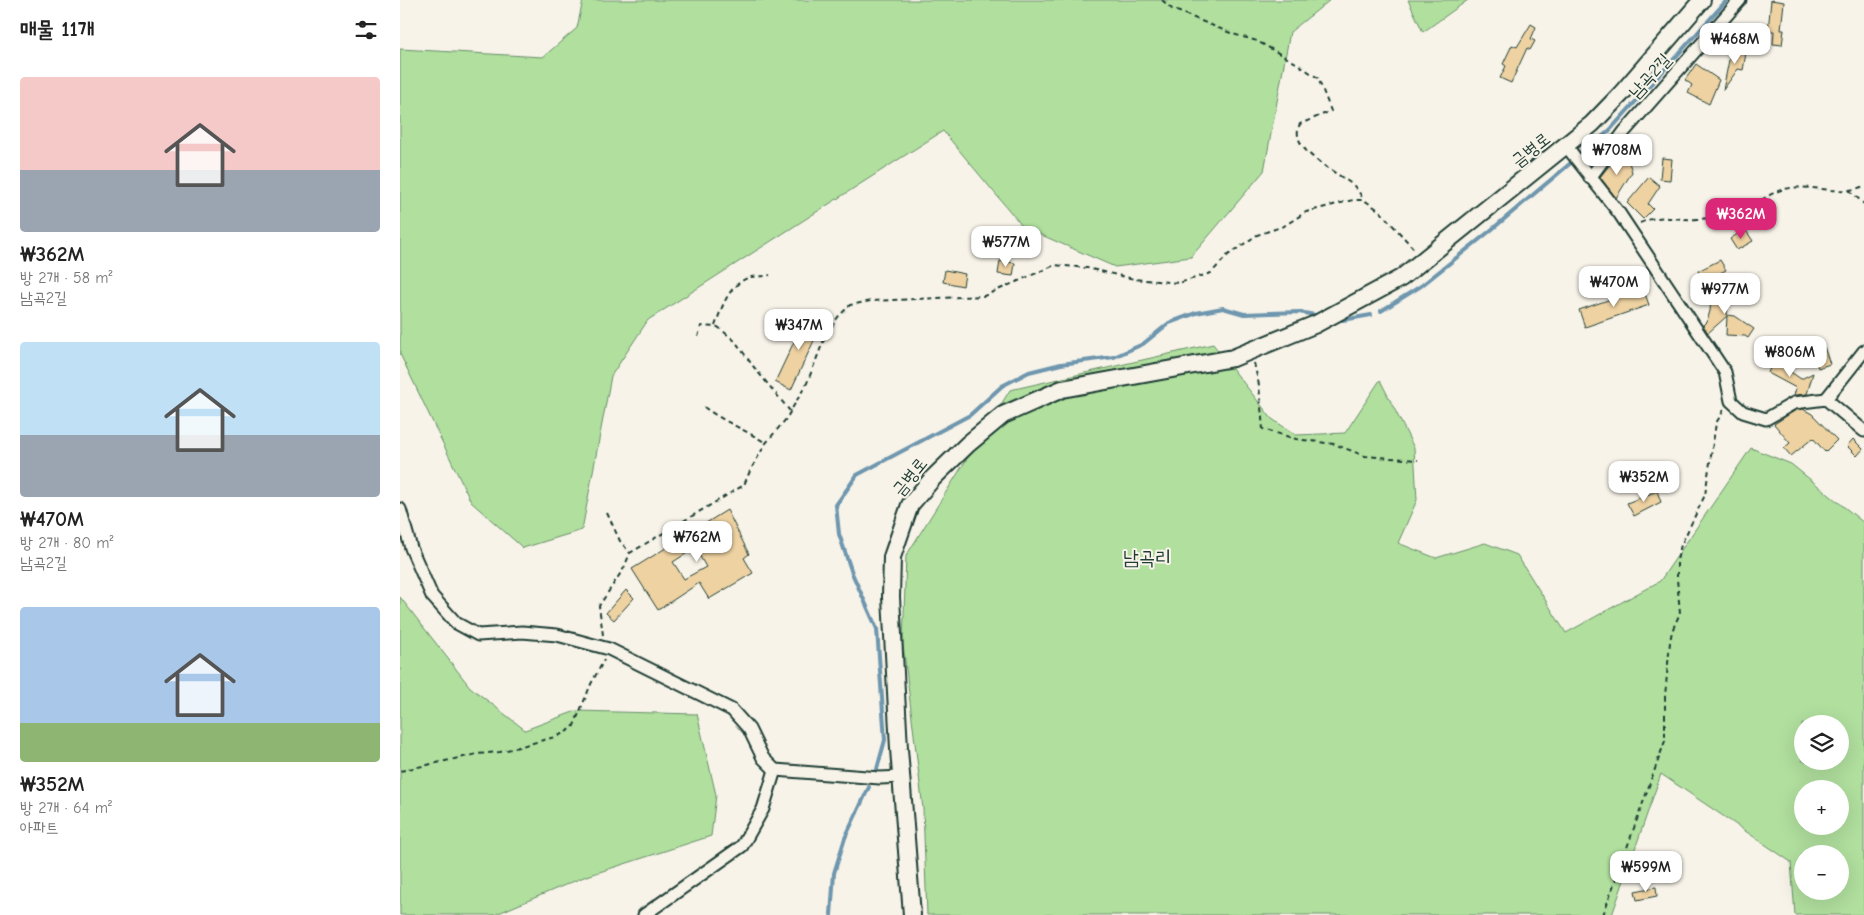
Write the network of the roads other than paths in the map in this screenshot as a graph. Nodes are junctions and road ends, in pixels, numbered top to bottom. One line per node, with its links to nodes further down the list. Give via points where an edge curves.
1 (1702, 0): 3 (street, 금병로, via 1621,94)
2 (1740, 0): 4 (street, 남곡2길)
3 (1568, 149): 4 (street); 10 (street, 금병로, via 1402,278 1316,324 1233,358 1062,389 1003,416 961,451 910,505 892,565 891,597)
4 (1587, 173): 6 (street, via 1628,227 1725,372 1731,401 1744,412 1766,419 1794,403)
5 (1864, 351): 6 (street)
6 (1826, 400): 7 (street)
7 (1864, 431)
8 (400, 509): 9 (street, via 411,548 432,596 456,623 478,635 522,632 557,635 609,648 732,710 749,729 763,758)
9 (775, 770): 10 (street); 11 (street, via 763,809 742,846)
10 (902, 777): 12 (street, 금병로)
11 (644, 915)
12 (912, 915)

